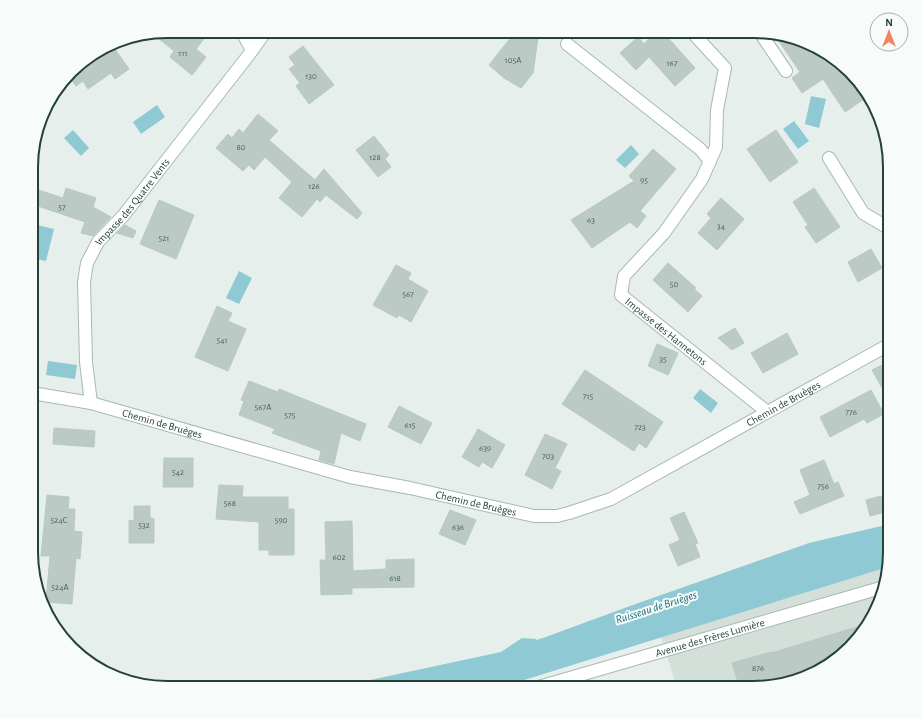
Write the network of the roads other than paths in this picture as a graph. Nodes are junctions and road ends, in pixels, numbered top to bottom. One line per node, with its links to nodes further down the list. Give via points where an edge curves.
1 (245, 38): 6 (street)
2 (261, 38): 6 (street, Impasse des Quatre Vents)
3 (697, 38): 9 (street, Impasse des Hannetons, via 725,68 717,110 716,147)
4 (763, 38): 7 (street)
5 (567, 44): 9 (street, via 700,149)
6 (252, 50): 13 (street, Impasse des Quatre Vents, via 123,216 98,242 87,263 84,282 86,362)
7 (786, 71)
8 (829, 158): 10 (street, via 862,213)
9 (710, 161): 14 (street, Impasse des Hannetons, via 702,179 664,233 624,276 620,296)
10 (883, 225)
11 (883, 348): 14 (street, Chemin de Bruèges)
12 (38, 394): 13 (street, Chemin de Bruèges)
13 (91, 403): 14 (street, Chemin de Bruèges, via 350,477 534,516 569,514 611,499)
14 (766, 411)
15 (878, 589): 16 (street, Avenue des Frères Lumière)
16 (560, 681)

